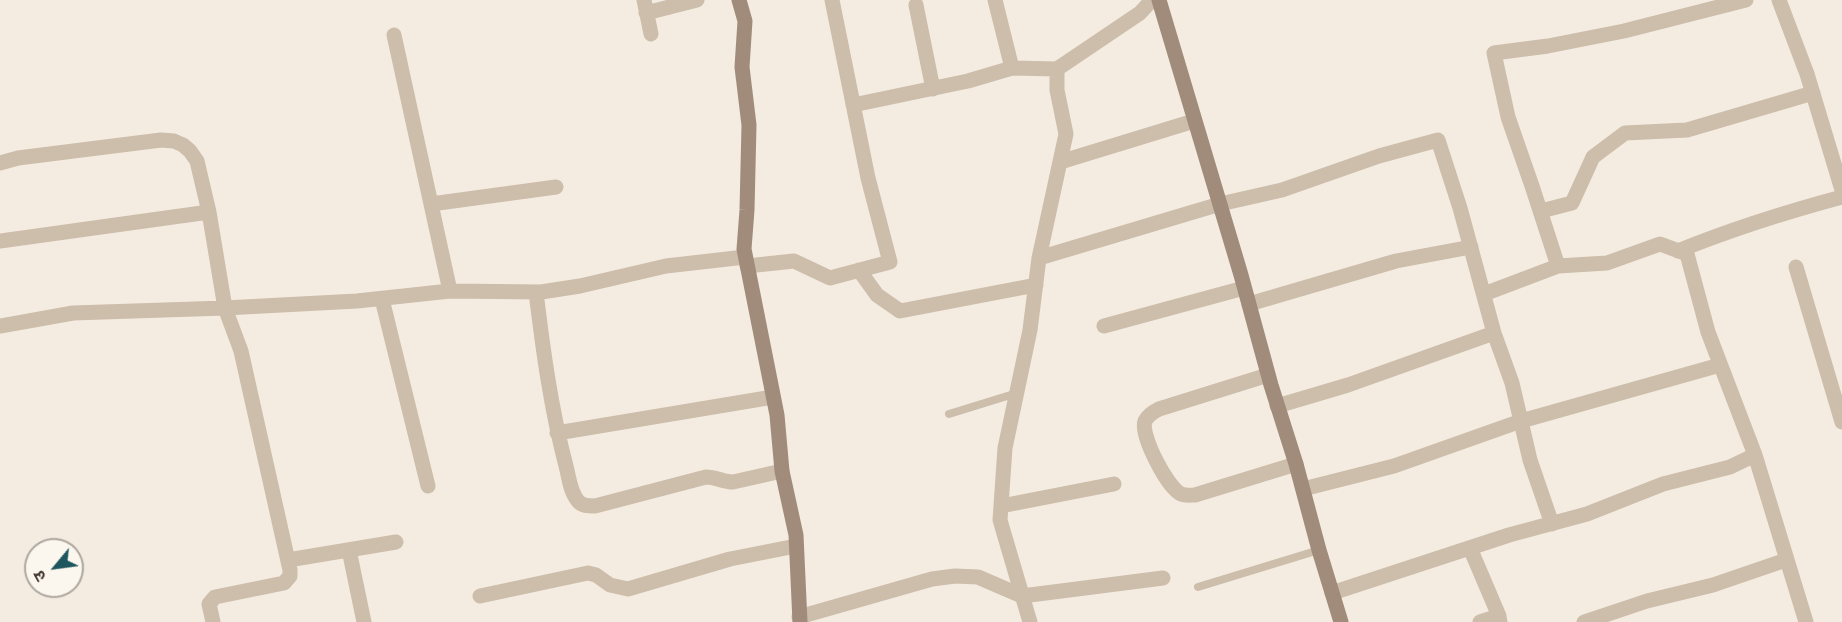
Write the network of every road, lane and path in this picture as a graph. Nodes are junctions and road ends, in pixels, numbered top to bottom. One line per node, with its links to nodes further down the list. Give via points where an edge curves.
1 (697, 0): 10 (street)
2 (739, 0): 32 (street, via 745,21 742,67 750,125)
3 (832, 0): 17 (street)
4 (995, 0): 13 (street)
5 (1152, 0): 14 (street, via 1140,13)
6 (1159, 0): 18 (street)
7 (1746, 0): 26 (street, via 1624,31 1494,53 1508,117)
8 (1779, 0): 16 (street)
9 (916, 5): 15 (street)
10 (645, 6): 11 (street)
11 (651, 34)
12 (394, 35): 24 (street)
13 (1012, 68): 14 (street); 15 (street)
14 (1057, 69): 19 (street, via 1066,134)
15 (933, 89): 17 (street)
16 (1813, 93): 22 (street); 26 (street, via 1686,130 1625,133 1593,157 1572,203)
17 (853, 105): 35 (street, via 890,262)
18 (1194, 121): 19 (street); 25 (street)
19 (1060, 162): 31 (street)
20 (0, 163): 27 (street, via 174,141 190,151 196,161)
21 (556, 187): 24 (street)
22 (1842, 190)
23 (1842, 197): 30 (street, via 1724,232)
24 (431, 204): 38 (street)
25 (1220, 204): 29 (street, via 1282,190 1438,140); 31 (street); 37 (street)
26 (1540, 211): 33 (street)
27 (209, 212): 28 (street); 43 (street)
28 (0, 241)
29 (1471, 247): 40 (street); 42 (street, via 1396,261)
30 (1678, 251): 33 (street, via 1660,244 1607,263); 47 (street, via 1687,254)
31 (1039, 258): 36 (street)
32 (746, 262): 35 (street, via 794,261 830,278); 39 (street, via 666,266); 50 (street)
33 (1558, 266): 40 (street)
34 (1796, 267): 54 (street)
35 (859, 270): 36 (street, via 877,295 900,311)
36 (1036, 285): 49 (street)
37 (1244, 288): 42 (street); 45 (street)
38 (450, 291): 39 (street); 41 (street)
39 (536, 292): 55 (street)
40 (1484, 294): 46 (street)
41 (382, 299): 43 (street); 60 (street)
42 (1249, 304): 48 (street)
43 (225, 308): 44 (street, via 73,313); 69 (street, via 241,351)
44 (0, 326)
45 (1104, 326)
46 (1494, 333): 51 (street); 53 (street)
47 (1720, 365): 53 (street); 56 (street)
48 (1268, 375): 51 (street); 57 (street, via 1159,409 1145,421 1147,441 1168,482 1186,496)
49 (1018, 393): 52 (lane); 62 (street, via 1005,448)
50 (773, 397): 55 (street); 58 (street)
51 (1277, 406): 57 (street)
52 (949, 414)
53 (1521, 421): 61 (street, via 1394,466); 63 (street)
54 (1842, 422)
55 (557, 434): 58 (street, via 573,494 587,506 706,477 733,482)
56 (1755, 455): 63 (street, via 1730,467 1663,484); 70 (street)
57 (1296, 465): 61 (street)
58 (782, 471): 65 (street)
59 (1114, 484): 62 (street)
60 (428, 486)
61 (1303, 489): 68 (street)
62 (1001, 506): 75 (street, via 1000,520)
63 (1552, 524): 66 (street)
64 (396, 542): 67 (street)
65 (796, 546): 74 (street, via 628,589 588,573); 77 (street)
66 (1470, 548): 73 (street); 76 (street)
67 (349, 550): 69 (street); 79 (street)
68 (1319, 550): 72 (lane); 73 (street)
69 (288, 560): 78 (street, via 290,576 284,583 211,600)
70 (1786, 560): 83 (street); 84 (street)
71 (1163, 578): 75 (street)
72 (1198, 587)
73 (1332, 592): 81 (street)
74 (480, 596)
75 (1022, 596): 77 (street, via 978,577 955,576 932,579); 80 (street)
76 (1499, 619): 82 (street)
77 (799, 620)
78 (213, 622)
79 (364, 622)
80 (1030, 622)
81 (1341, 622)
82 (1480, 622)
83 (1584, 622)
84 (1806, 622)

